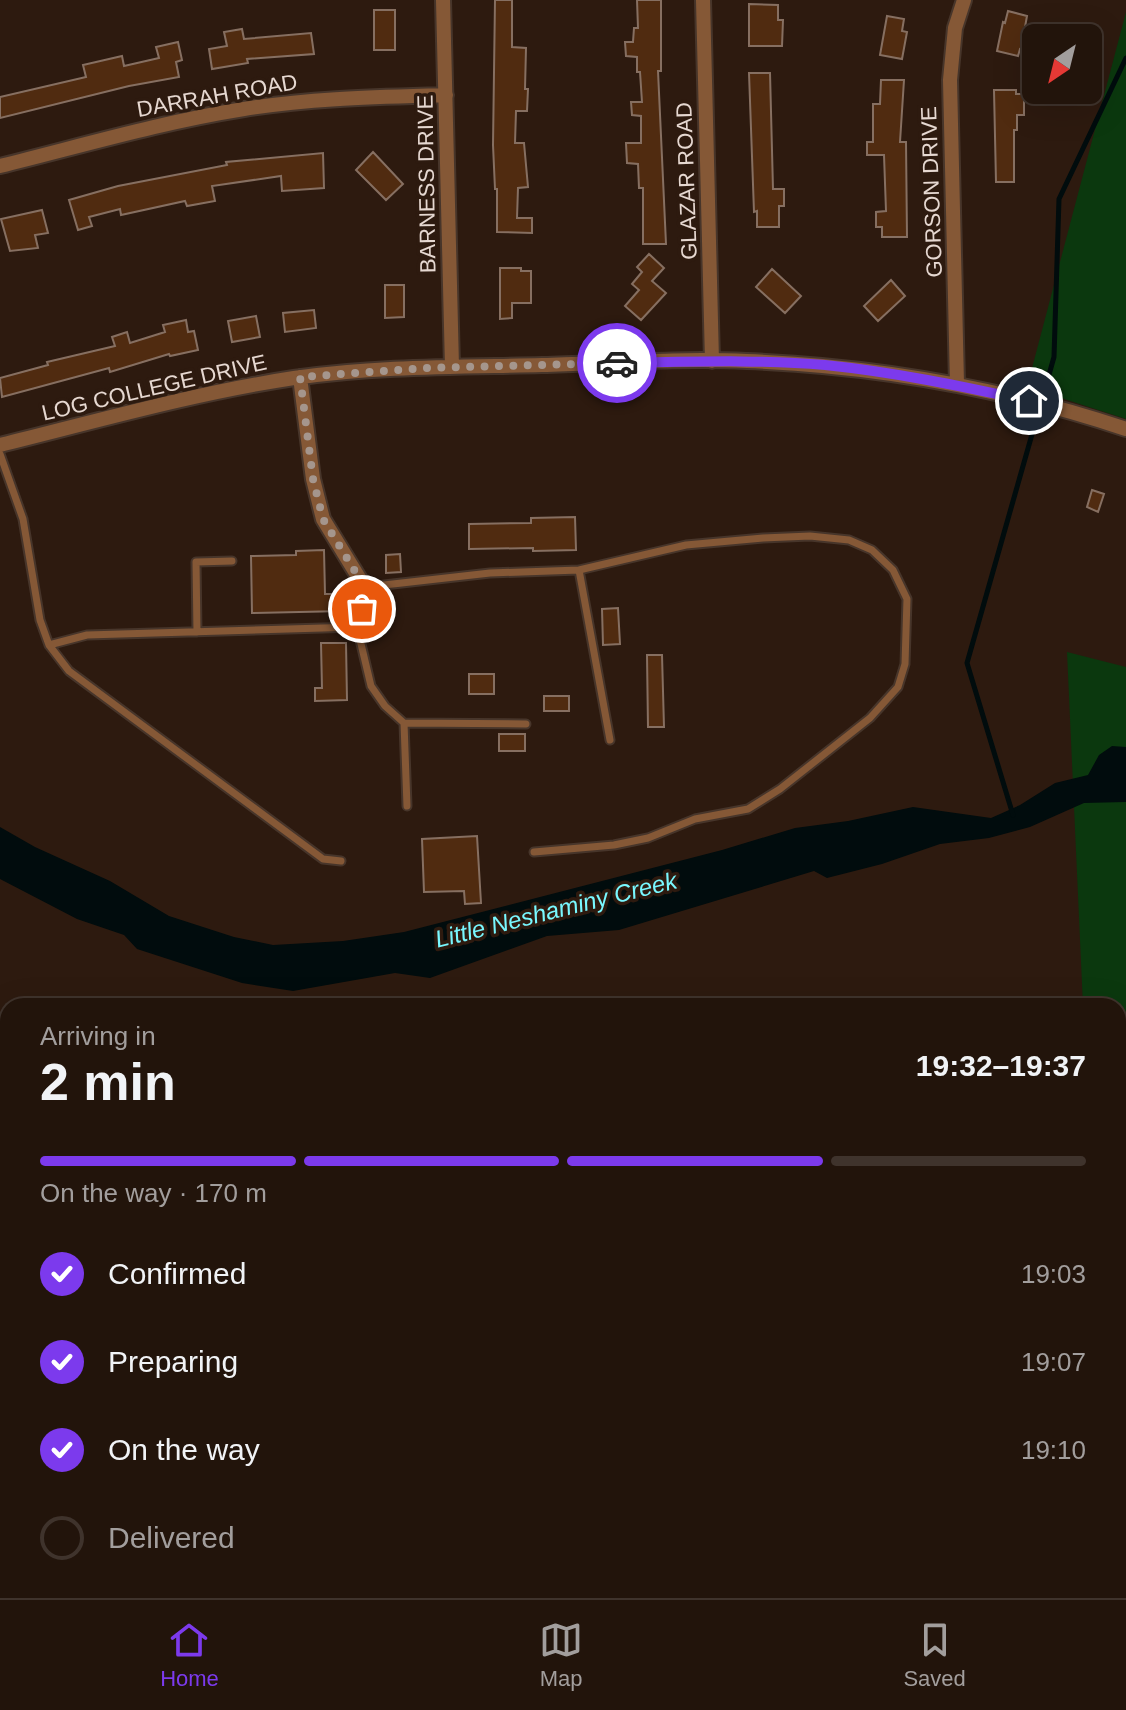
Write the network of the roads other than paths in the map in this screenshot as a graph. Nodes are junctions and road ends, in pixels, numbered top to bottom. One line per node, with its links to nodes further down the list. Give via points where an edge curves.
1 (443, 0): 4 (street, BARNESS DRIVE)
2 (703, 0): 6 (street, GLAZAR ROAD)
3 (964, 0): 9 (street, GORSON DRIVE, via 955,28 950,80)
4 (446, 95): 5 (street, DARRAH ROAD, via 328,99 244,109); 7 (street, BARNESS DRIVE)
5 (0, 166)
6 (712, 361): 7 (street, LOG COLLEGE DRIVE); 9 (street, LOG COLLEGE DRIVE, via 823,365)
7 (452, 367): 8 (street, LOG COLLEGE DRIVE)
8 (300, 377): 11 (street, LOG COLLEGE DRIVE); 15 (street, via 323,519)
9 (957, 384): 10 (street, LOG COLLEGE DRIVE)
10 (1126, 429)
11 (0, 445)
12 (0, 454): 18 (lane, via 23,519)
13 (232, 561): 17 (lane, via 196,562)
14 (579, 570): 15 (lane, via 490,573); 21 (lane); 23 (lane, via 686,545 810,536 849,540 872,550 893,570 907,599 905,664 898,687 870,718 748,809 695,819 614,845)
15 (367, 591): 16 (lane)
16 (357, 627): 17 (lane); 19 (lane, via 371,686)
17 (197, 632): 18 (lane, via 87,635)
18 (49, 645): 24 (lane, via 81,681 323,859)
19 (404, 723): 20 (lane); 22 (lane)
20 (526, 724)
21 (610, 740)
22 (407, 806)
23 (534, 852)
24 (341, 861)

